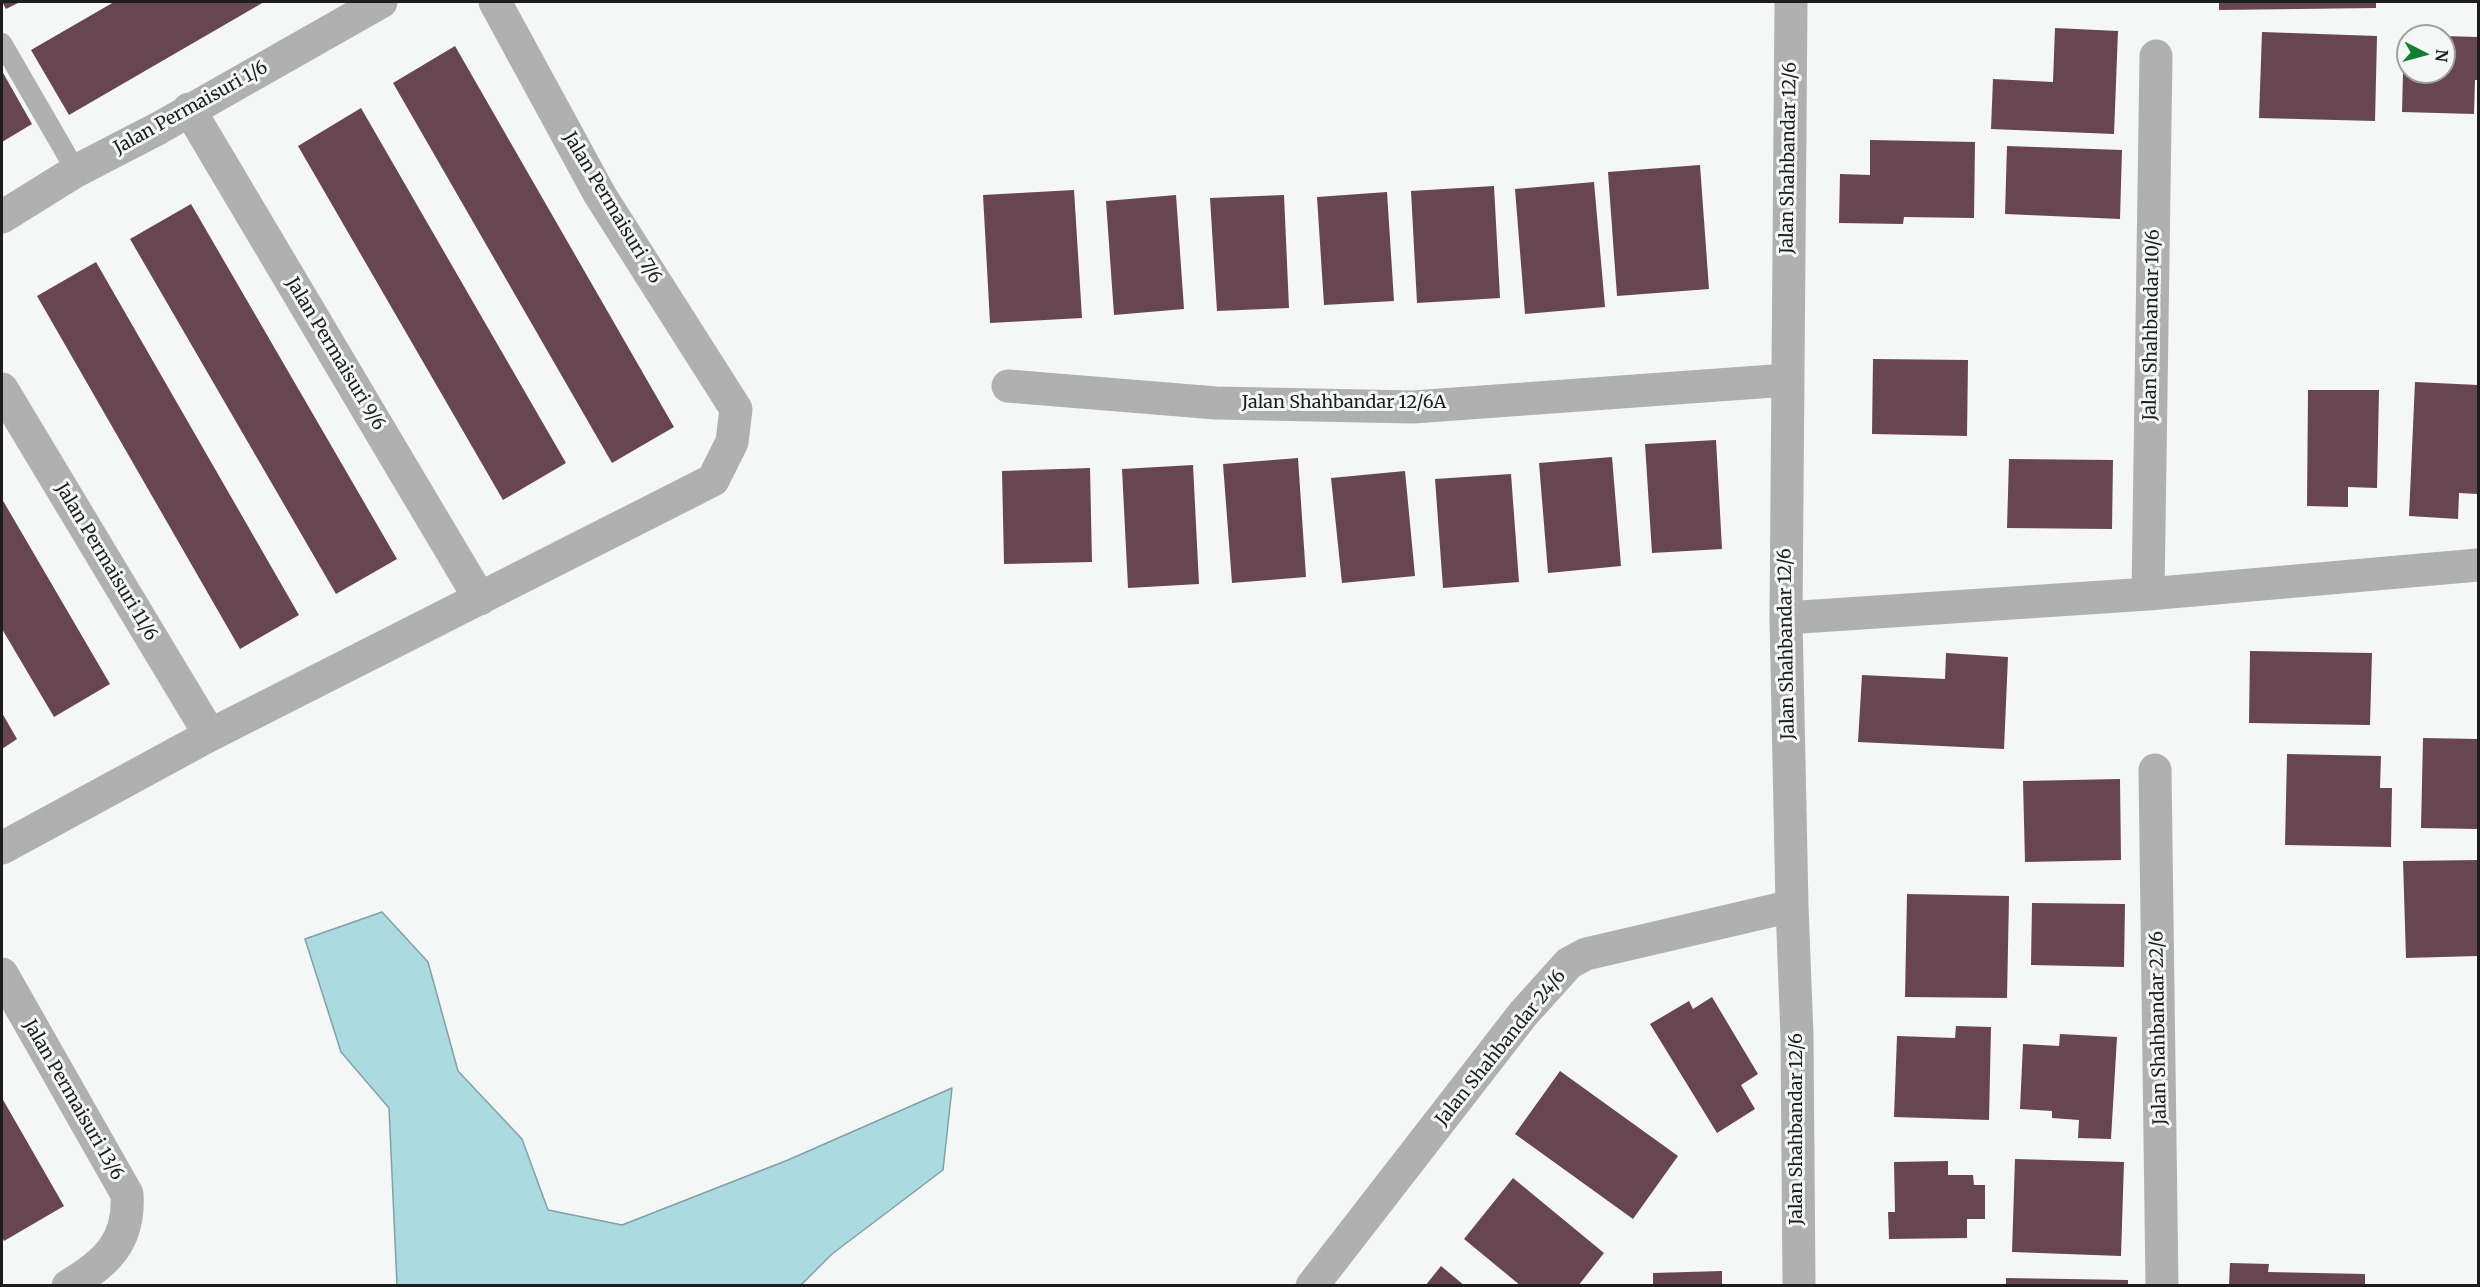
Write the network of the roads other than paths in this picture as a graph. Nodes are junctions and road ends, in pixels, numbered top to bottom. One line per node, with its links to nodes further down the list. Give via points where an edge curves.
1 (381, 2): 6 (street, Jalan Permaisuri 1/6)
2 (495, 2): 14 (street, Jalan Permaisuri 7/6, via 600,195 736,410 732,441 713,480)
3 (1791, 2): 9 (street, Jalan Shahbandar 12/6)
4 (2, 42): 7 (lane)
5 (2156, 56): 13 (street, Jalan Shahbandar 10/6)
6 (189, 109): 7 (street, Jalan Permaisuri 1/6); 14 (street, Jalan Permaisuri 9/6)
7 (76, 171): 8 (street, Jalan Permaisuri 1/6)
8 (2, 217)
9 (1787, 380): 10 (street, Jalan Shahbandar 12/6A, via 1413,407 1216,402); 15 (street, Jalan Shahbandar 12/6)
10 (1008, 386)
11 (2, 389): 16 (street, Jalan Permaisuri 11/6)
12 (2478, 565): 13 (street)
13 (2148, 594): 15 (street)
14 (480, 599): 16 (street)
15 (1786, 618): 19 (street, Jalan Shahbandar 12/6)
16 (210, 735): 18 (street)
17 (2155, 770): 24 (street, Jalan Shahbandar 22/6)
18 (2, 848)
19 (1792, 906): 22 (street, Jalan Shahbandar 24/6, via 1586,954 1569,963 1523,1014); 23 (street, Jalan Shahbandar 12/6)
20 (2, 974): 21 (street, Jalan Permaisuri 13/6, via 127,1194 123,1233 112,1252 95,1270)
21 (68, 1286)
22 (1312, 1286)
23 (1799, 1286)
24 (2163, 1286)

